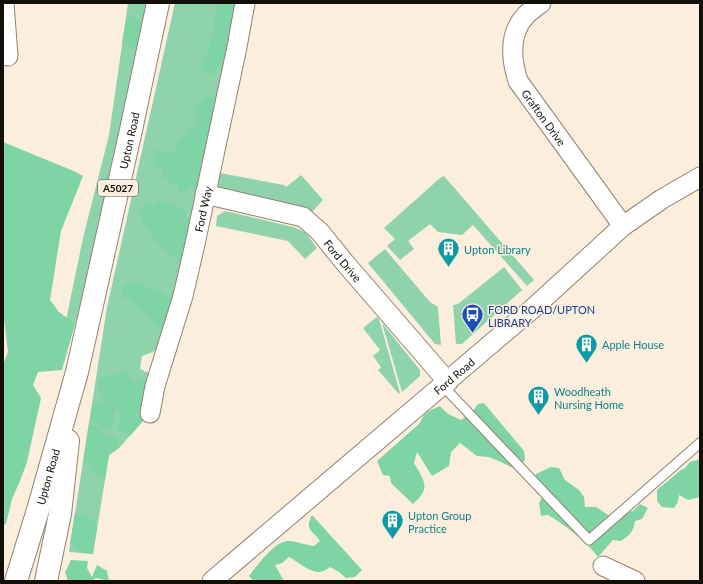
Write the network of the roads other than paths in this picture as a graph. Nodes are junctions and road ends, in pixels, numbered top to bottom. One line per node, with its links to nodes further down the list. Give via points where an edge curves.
1 (4, 3): 5 (street)
2 (158, 3): 10 (main road, Upton Road / A5027)
3 (245, 3): 8 (street, Ford Way)
4 (541, 3): 9 (street, Grafton Drive, via 525,16 516,30 512,47 518,81)
5 (5, 37): 6 (street)
6 (8, 56)
7 (700, 177): 9 (street, Ford Road)
8 (205, 194): 11 (street, Ford Drive, via 303,217 320,232); 12 (street, Ford Way, via 184,289 155,386)
9 (623, 226): 11 (street, Ford Road)
10 (76, 372): 15 (main road, Upton Road / A5027); 16 (main road, Upton Road / A5027, via 60,514)
11 (445, 384): 13 (lane, via 589,540); 17 (street, Ford Road)
12 (150, 413)
13 (700, 443)
14 (603, 566): 18 (street)
15 (16, 581)
16 (46, 581)
17 (212, 581)
18 (635, 581)

